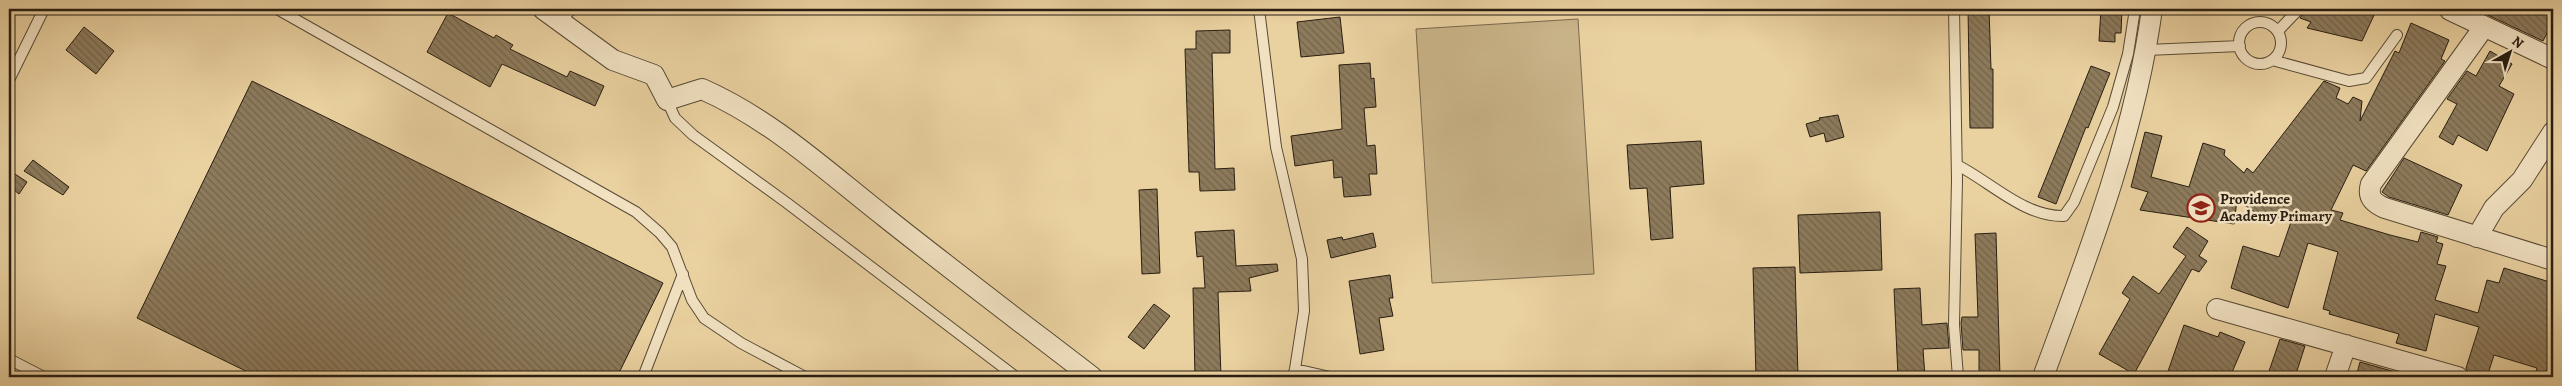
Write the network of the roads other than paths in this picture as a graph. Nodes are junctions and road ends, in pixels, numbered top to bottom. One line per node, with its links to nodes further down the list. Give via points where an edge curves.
1 (44, 9): 18 (lane)
2 (277, 9): 24 (lane, via 622,202 672,247)
3 (543, 9): 10 (street)
4 (1259, 9): 29 (lane, via 1276,147 1302,259 1304,311)
5 (1954, 9): 21 (lane)
6 (2135, 9): 21 (lane, via 2128,54 2113,107 2074,202 2064,216 2032,210)
7 (2152, 9): 15 (street)
8 (2299, 9): 12 (lane)
9 (2450, 10): 11 (street)
10 (566, 15): 19 (street, via 613,60 654,75)
11 (2484, 27): 16 (street); 22 (street, via 2371,184 2369,192 2375,204)
12 (2278, 32): 14 (lane, via 2264,22 2249,25 2240,38); 17 (lane, via 2280,47)
13 (2397, 35): 17 (lane, via 2366,78 2357,81)
14 (2240, 46): 15 (lane); 17 (lane, via 2248,60 2256,63)
15 (2147, 50): 38 (street, via 2114,170)
16 (2553, 59)
17 (2272, 60)
18 (9, 80)
19 (667, 100): 34 (lane, via 675,118 693,135 788,203); 35 (street, via 702,89 746,110 849,186)
20 (2553, 132): 22 (street, via 2522,180 2494,208)
21 (1957, 165): 37 (lane, via 1954,325)
22 (2476, 236): 23 (street)
23 (2553, 260)
24 (683, 274): 32 (lane); 33 (lane, via 692,300 704,318 741,343)
25 (2217, 309): 26 (street)
26 (2346, 346): 39 (street); 40 (street)
27 (9, 359): 28 (lane)
28 (21, 365): 30 (lane); 31 (lane)
29 (1294, 373): 36 (lane)
30 (29, 377)
31 (44, 377)
32 (643, 377)
33 (805, 377)
34 (1016, 377)
35 (1092, 377)
36 (1330, 377)
37 (1958, 377)
38 (2043, 377)
39 (2335, 377)
40 (2458, 377)

